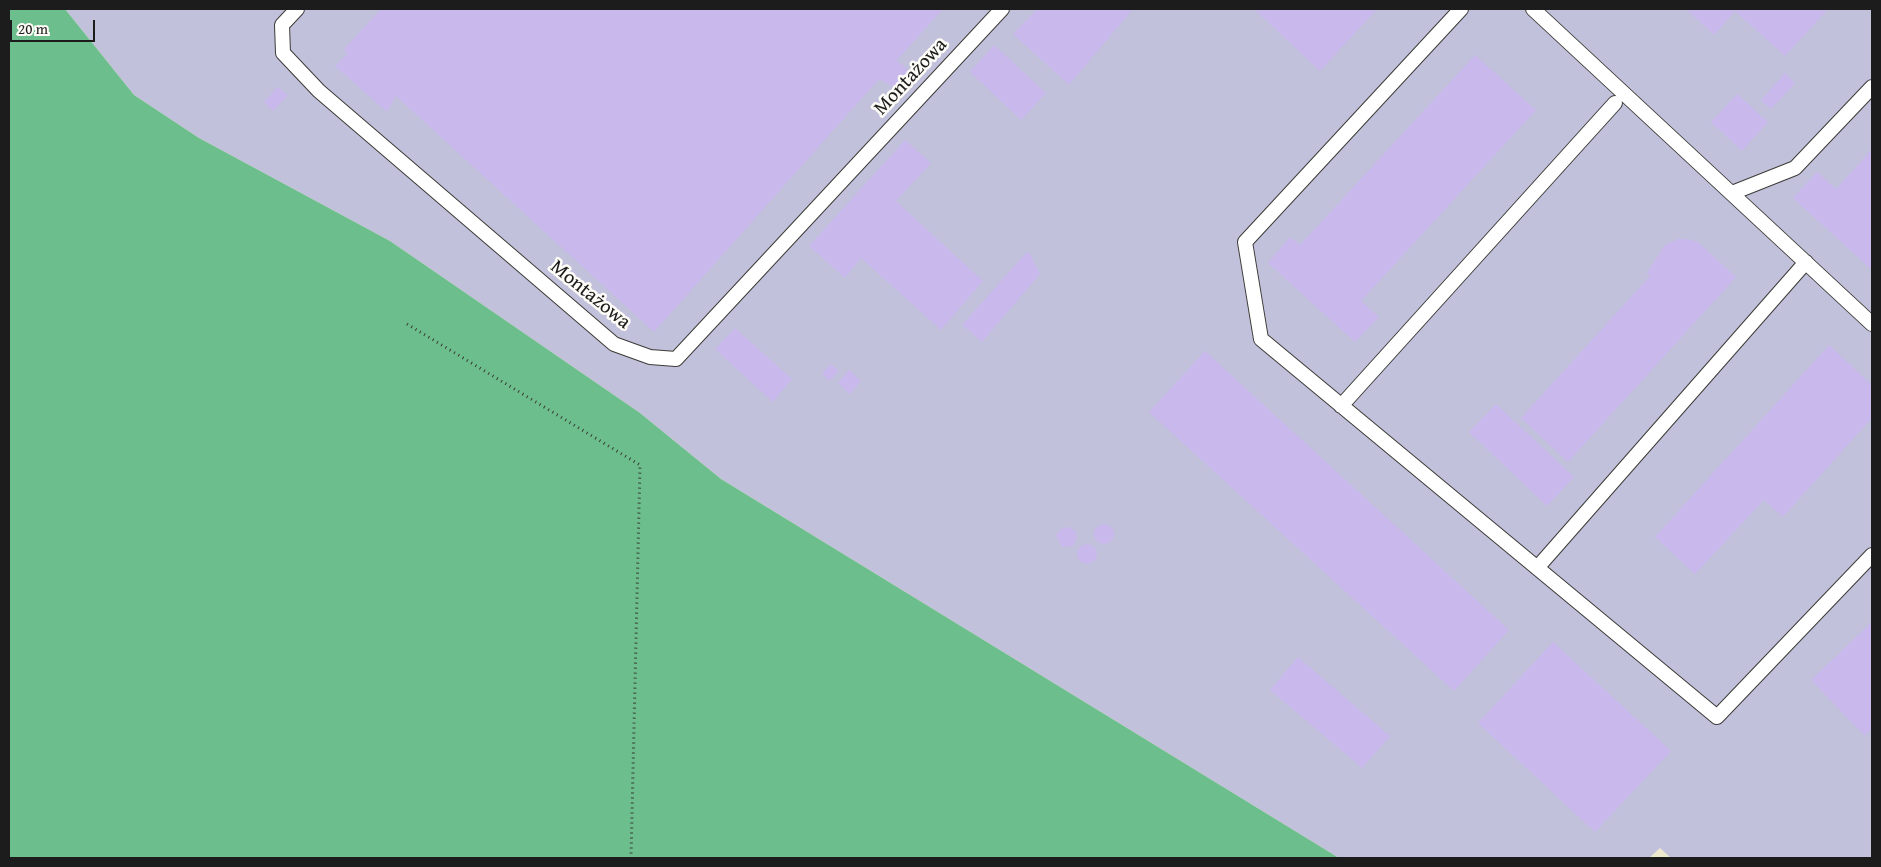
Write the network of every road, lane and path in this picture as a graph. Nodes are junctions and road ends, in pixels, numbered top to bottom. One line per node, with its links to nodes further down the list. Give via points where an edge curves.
1 (297, 9): 2 (lane, Montażowa, via 282,25 283,54 319,91 614,344 650,357 676,359)
2 (1002, 9)
3 (1461, 9): 11 (lane, via 1245,242 1261,339)
4 (1533, 9): 7 (lane)
5 (1872, 87): 7 (lane, via 1794,168)
6 (1615, 103): 11 (lane)
7 (1732, 193): 8 (lane)
8 (1806, 262): 10 (lane); 13 (lane)
9 (407, 324): 14 (path, via 640,465)
10 (1872, 324)
11 (1341, 406): 13 (lane)
12 (1872, 555): 13 (lane, via 1717,717)
13 (1537, 568)
14 (631, 858)

